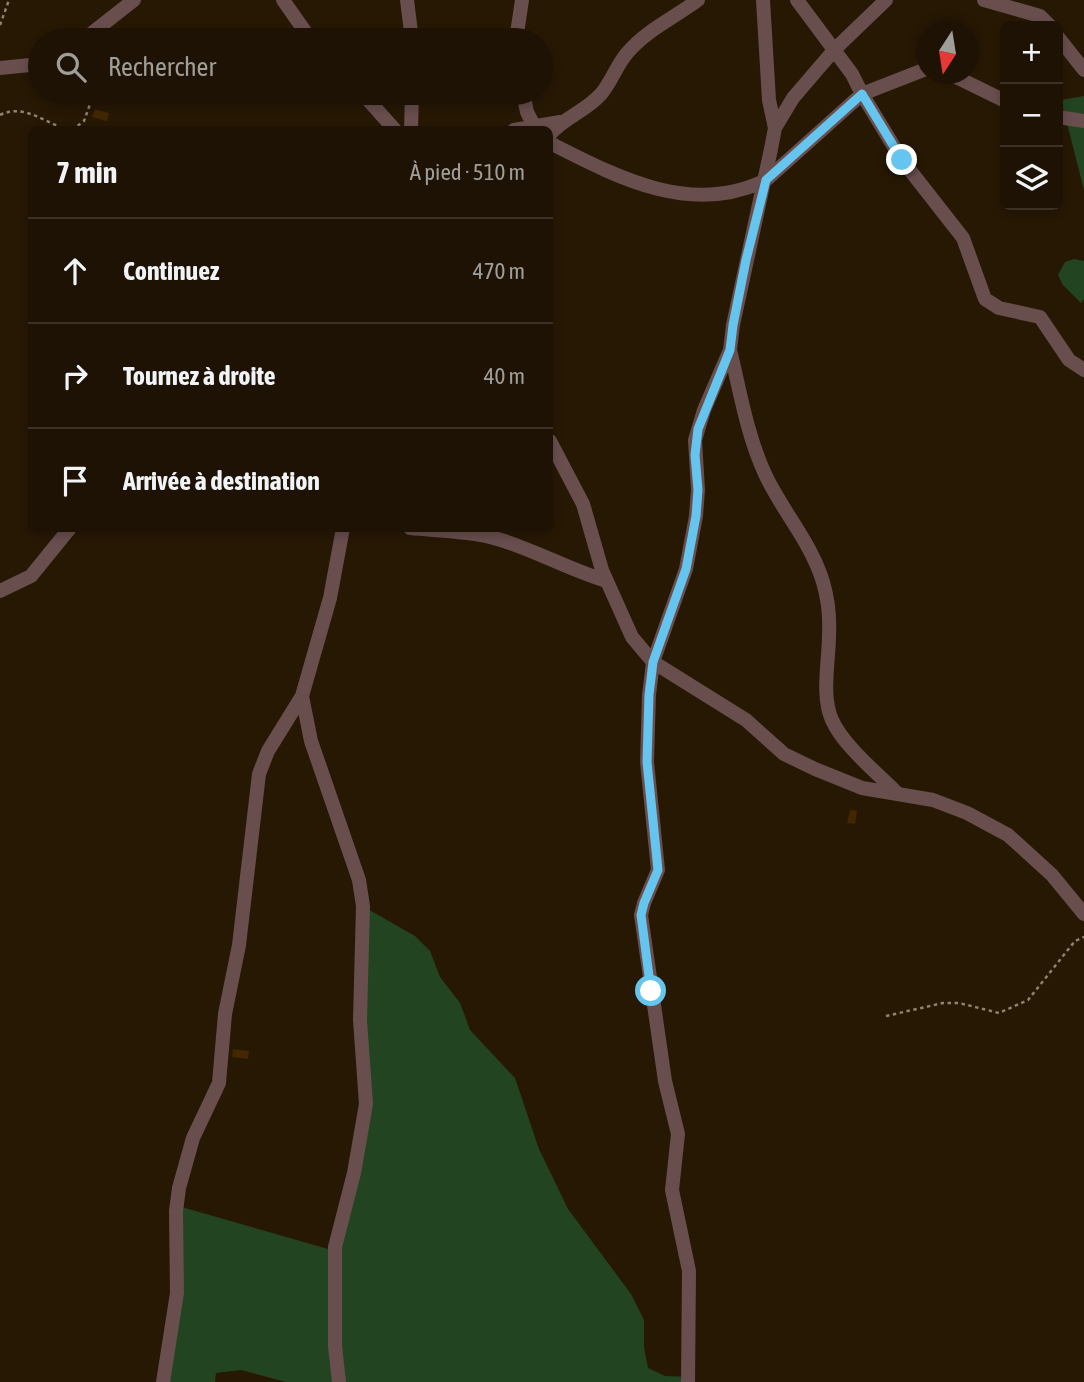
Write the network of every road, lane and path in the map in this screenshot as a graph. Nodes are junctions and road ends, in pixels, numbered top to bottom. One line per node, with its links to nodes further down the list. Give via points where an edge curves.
1 (9, 0): 12 (path)
2 (134, 0): 13 (street)
3 (283, 0): 14 (street)
4 (407, 0): 15 (street)
5 (522, 0): 16 (street)
6 (698, 0): 33 (street, via 649,32 626,54 601,93 582,111)
7 (764, 0): 40 (street, via 769,100)
8 (797, 0): 18 (street)
9 (886, 0): 18 (street)
10 (984, 0): 11 (street)
11 (1045, 21)
12 (0, 25)
13 (98, 28)
14 (303, 28)
15 (410, 28)
16 (518, 28)
17 (1063, 43): 21 (street)
18 (835, 49): 24 (street); 40 (street, via 793,98)
19 (28, 65): 20 (street)
20 (0, 68)
21 (1084, 69)
22 (916, 73): 24 (street)
23 (970, 84): 25 (street)
24 (862, 94): 43 (street); 45 (street, via 914,178 962,239 985,299 999,308 1040,317 1069,360)
25 (1000, 99)
26 (90, 105): 35 (path, via 84,121)
27 (373, 105): 36 (street)
28 (412, 105): 37 (street)
29 (527, 105): 38 (street)
30 (0, 115): 34 (path, via 16,110)
31 (1063, 118): 32 (street)
32 (1084, 121)
33 (560, 122): 39 (street); 41 (street)
34 (60, 126)
35 (76, 126)
36 (391, 126)
37 (411, 126)
38 (533, 126)
39 (543, 126)
40 (775, 128): 43 (street)
41 (553, 130)
42 (553, 144): 43 (street, via 634,182 670,192 722,195)
43 (766, 180): 44 (street)
44 (730, 350): 52 (street, via 695,440 698,490 686,569); 54 (street, via 756,452 813,554 822,581 828,613 827,701 832,720)
45 (1084, 370)
46 (553, 447): 50 (street, via 583,504)
47 (67, 532): 51 (street, via 31,576)
48 (342, 532): 53 (street, via 330,598)
49 (449, 532): 50 (street, via 499,539)
50 (607, 581): 52 (street, via 632,637)
51 (0, 591)
52 (653, 662): 54 (street, via 746,720 784,754 862,788); 60 (street, via 647,762 658,870 641,915 678,1134 672,1190 689,1271)
53 (302, 696): 58 (street, via 259,774 221,1073 186,1159 177,1200 177,1293); 59 (street, via 311,741 359,880 363,906 359,1020 366,1104 335,1247)
54 (896, 792): 55 (street, via 933,800 1009,835 1052,875)
55 (1084, 914)
56 (1084, 937): 57 (path, via 1075,941 1028,1000 999,1013 943,1003)
57 (886, 1016)
58 (163, 1382)
59 (339, 1382)
60 (688, 1382)

